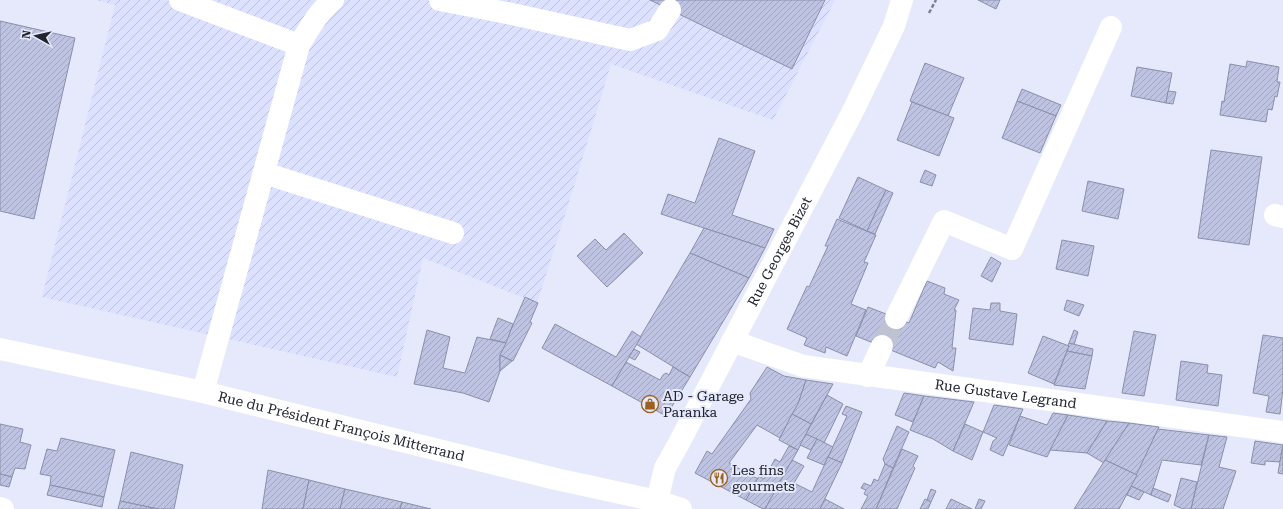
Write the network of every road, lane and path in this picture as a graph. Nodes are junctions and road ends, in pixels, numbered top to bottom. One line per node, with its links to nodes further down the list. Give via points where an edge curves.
1 (180, 0): 10 (street)
2 (440, 0): 7 (street, via 630,40 657,30)
3 (902, 0): 8 (street, Rue Georges Bizet)
4 (936, 0): 6 (path)
5 (322, 2): 10 (street)
6 (920, 7): 8 (street, via 908,9)
7 (670, 10)
8 (894, 26): 14 (street, Rue Georges Bizet, via 854,108)
9 (1111, 28): 13 (street, via 1012,249 944,221)
10 (299, 45): 11 (street)
11 (264, 173): 12 (street); 18 (street)
12 (453, 233)
13 (896, 318)
14 (732, 340): 17 (street, Rue Gustave Legrand, via 803,366); 20 (street, Rue Georges Bizet, via 665,468)
15 (882, 346): 17 (street)
16 (0, 349): 18 (street, Rue du Président François Mitterrand)
17 (868, 376): 19 (street, Rue Gustave Legrand)
18 (203, 392): 20 (street, Rue du Président François Mitterrand)
19 (1283, 432)
20 (657, 505): 23 (street, Rue du Président François Mitterrand)
21 (0, 508): 22 (street)
22 (3, 509)
23 (681, 509)

